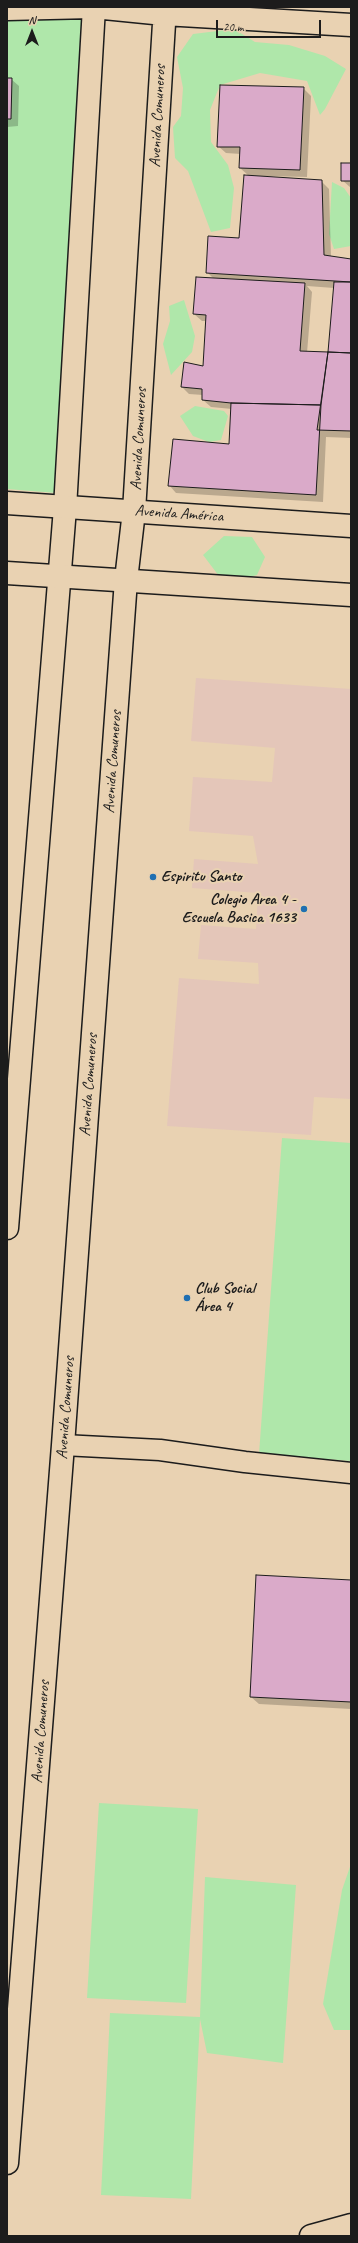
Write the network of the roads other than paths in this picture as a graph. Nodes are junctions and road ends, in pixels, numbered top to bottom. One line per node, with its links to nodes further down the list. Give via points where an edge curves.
1 (93, 7): 2 (street); 3 (street); 6 (street)
2 (7, 9)
3 (165, 10): 4 (street); 7 (street, Avenida Comuneros)
4 (351, 25)
5 (7, 503): 6 (street, Avenida América)
6 (65, 508): 7 (street, Avenida América); 10 (street)
7 (134, 511): 8 (street, Avenida América); 11 (street, Avenida Comuneros)
8 (351, 526)
9 (7, 573): 10 (street)
10 (60, 577): 11 (street); 13 (street)
11 (126, 580): 12 (street); 14 (street, Avenida Comuneros)
12 (351, 595)
13 (7, 1228)
14 (63, 1445): 15 (lane, via 160,1450); 16 (street, Avenida Comuneros)
15 (351, 1473)
16 (7, 2163)
17 (351, 2225): 18 (street)
18 (311, 2236)

